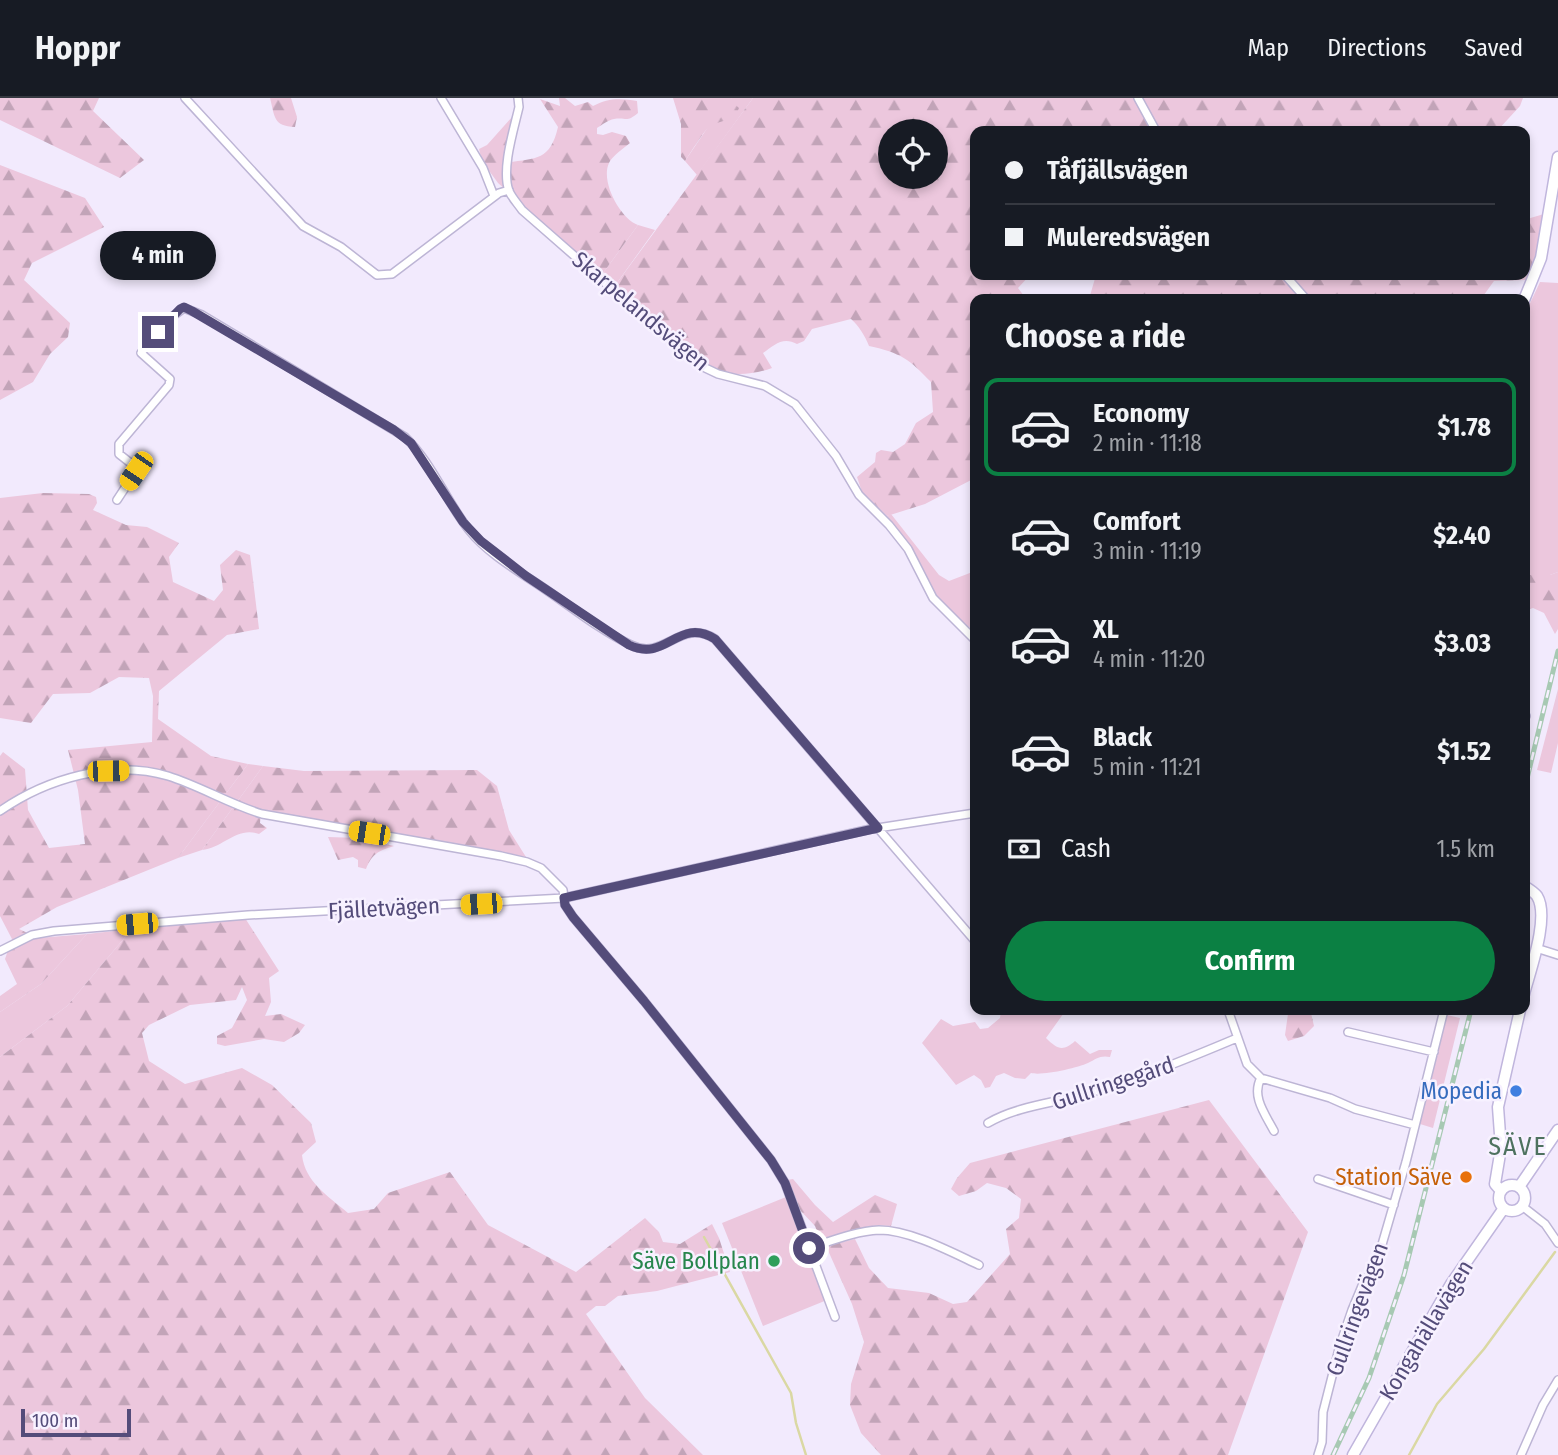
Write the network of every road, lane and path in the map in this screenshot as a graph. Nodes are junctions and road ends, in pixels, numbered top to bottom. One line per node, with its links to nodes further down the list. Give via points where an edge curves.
1 (185, 98): 8 (street, via 295,218 377,275 392,274)
2 (441, 98): 8 (street)
3 (518, 98): 7 (street, via 507,169)
4 (1138, 98): 5 (street)
5 (1153, 126)
6 (1558, 157): 9 (street)
7 (509, 190): 8 (street); 14 (street, Skarpelandsvägen, via 536,223 699,365 765,386 791,400 836,456 859,495 905,546 933,598)
8 (494, 196)
9 (1553, 214): 12 (street)
10 (1289, 280): 11 (street)
11 (1301, 294)
12 (1526, 294)
13 (117, 500): 17 (street, via 136,471 119,454 119,444 170,379 141,353 184,307 405,437 471,532 608,632 640,650 686,633 702,632 715,639)
14 (970, 635)
15 (0, 811): 19 (street, via 42,786 69,778 108,771 148,772 188,783 262,814 527,862 552,878)
16 (970, 814): 17 (street, Fjälletvägen)
17 (878, 828): 19 (street, Fjälletvägen); 20 (street)
18 (1530, 890): 21 (street, via 1541,908)
19 (564, 898): 22 (street, Fjälletvägen, via 54,931 32,935); 43 (street, via 573,917 771,1160 785,1183)
20 (970, 935)
21 (1536, 948): 23 (street); 24 (street)
22 (0, 951)
23 (1558, 955)
24 (1530, 970)
25 (1230, 1015): 29 (street)
26 (1443, 1015): 30 (street, Gullringevägen)
27 (1519, 1015): 38 (street, via 1498,1107 1501,1148 1495,1184)
28 (1348, 1032): 30 (street)
29 (1237, 1038): 31 (street, via 1247,1064); 32 (street, Gullringegård, via 1131,1080 1006,1114)
30 (1434, 1052): 33 (street, Gullringevägen)
31 (1261, 1078): 33 (street); 35 (street, via 1257,1095)
32 (988, 1124)
33 (1415, 1125): 39 (street, Gullringevägen)
34 (1558, 1130): 37 (street)
35 (1274, 1131)
36 (1318, 1180): 39 (street)
37 (1519, 1187): 38 (street); 40 (street, via 1524,1195)
38 (1501, 1191): 41 (street, via 1499,1201)
39 (1394, 1205): 47 (street, Gullringevägen, via 1375,1268 1362,1286 1340,1345 1323,1412)
40 (1522, 1206): 41 (street, via 1513,1211); 42 (street, via 1545,1224)
41 (1504, 1208): 48 (street, Kongahällavägen, via 1451,1284)
42 (1558, 1243)
43 (809, 1248): 44 (street, via 867,1231 884,1231 909,1236); 45 (street)
44 (979, 1265)
45 (835, 1317)
46 (1558, 1380): 49 (street)
47 (1318, 1455)
48 (1353, 1455)
49 (1521, 1455)

